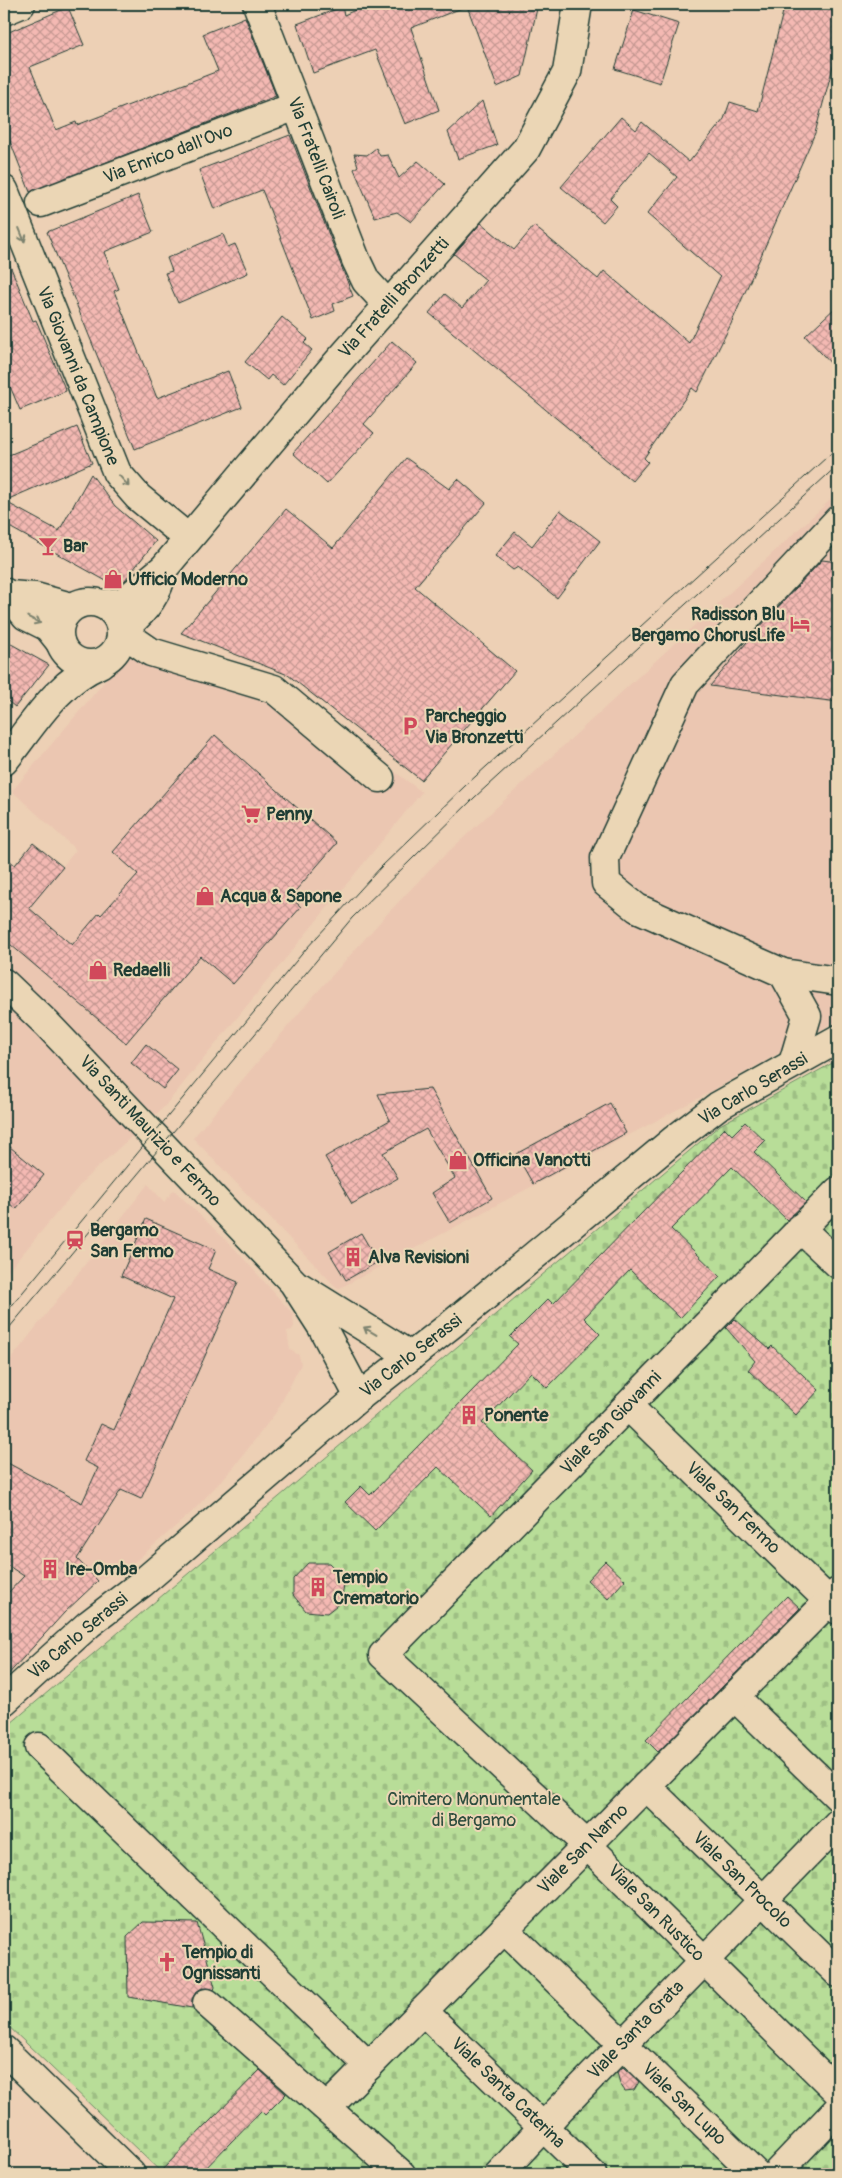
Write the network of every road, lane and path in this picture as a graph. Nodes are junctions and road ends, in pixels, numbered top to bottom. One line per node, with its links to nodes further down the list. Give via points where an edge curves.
1 (21, 4): 4 (street)
2 (257, 4): 5 (street, Via Fratelli Cairoli)
3 (578, 4): 8 (street, Via Fratelli Bronzetti, via 567,72 526,149)
4 (4, 11)
5 (296, 106): 7 (street, Via Enrico dall'Ovo); 8 (street, Via Fratelli Cairoli, via 366,281)
6 (4, 190): 10 (street, Via Giovanni da Campione, one-way to 10, via 117,473 138,497)
7 (41, 203)
8 (388, 304): 10 (street, Via Fratelli Bronzetti)
9 (838, 520): 22 (street, via 685,684 605,858 606,883 637,908)
10 (188, 538): 11 (street, Via Fratelli Bronzetti)
11 (164, 568): 13 (street, Via Fratelli Bronzetti, via 123,602); 15 (street, Via Fratelli Bronzetti, via 156,593 139,616)
12 (6, 594): 14 (street, via 35,597); 16 (street, one-way to 16, via 26,616 48,628)
13 (103, 604): 14 (street, via 87,602); 15 (street, via 116,614)
14 (72, 608): 16 (street, via 62,620)
15 (122, 631): 17 (street); 18 (street, via 119,647)
16 (61, 645): 18 (street, via 82,664); 19 (street, via 65,666)
17 (151, 652): 18 (street, via 126,653); 21 (street, via 274,689)
18 (104, 661): 19 (street, via 75,676)
19 (56, 694): 20 (street)
20 (4, 761)
21 (380, 778)
22 (782, 973): 23 (street); 26 (street, via 807,1016)
23 (838, 981)
24 (4, 983): 30 (street, Via Santi Maurizio e Fermo)
25 (838, 1039): 26 (street, Via Carlo Serassi)
26 (794, 1063): 31 (street, Via Carlo Serassi, via 718,1106)
27 (838, 1191): 28 (street, Viale San Giovanni)
28 (800, 1228): 29 (street); 33 (street, Viale San Giovanni)
29 (838, 1264)
30 (293, 1282): 31 (street, Via Santi Maurizio e Fermo, one-way to 30); 32 (street, Via Santi Maurizio e Fermo, via 322,1327)
31 (411, 1356): 32 (street, Via Carlo Serassi)
32 (359, 1397): 37 (street, Via Carlo Serassi, via 141,1584 89,1624)
33 (628, 1406): 34 (street, Viale San Fermo); 35 (street, Viale San Giovanni)
34 (835, 1601): 36 (street, Viale San Narno)
35 (384, 1655): 42 (street, Viale San Rustico)
36 (734, 1697): 39 (street, Viale San Narno); 40 (street)
37 (4, 1701)
38 (39, 1747): 51 (street)
39 (646, 1786): 42 (street, Viale San Narno); 43 (street, Viale San Procolo)
40 (838, 1797)
41 (838, 1823): 43 (street, Viale Santa Grata)
42 (587, 1845): 44 (street, Viale San Narno); 45 (street, Viale San Rustico)
43 (763, 1900): 45 (street, Viale Santa Grata); 46 (street, Viale San Procolo)
44 (504, 1929): 48 (street, Viale San Narno); 49 (street, Viale San Lupo)
45 (704, 1961): 49 (street, Viale Santa Grata); 52 (street, Viale San Rustico)
46 (838, 1973)
47 (208, 2004): 53 (street)
48 (423, 2011): 51 (street, Viale San Narno); 55 (street, Viale Santa Caterina)
49 (623, 2045): 55 (street, Viale Santa Grata); 60 (street, Viale San Lupo)
50 (4, 2050): 56 (street)
51 (369, 2066): 53 (street, Viale San Narno)
52 (838, 2092)
53 (327, 2108): 57 (street)
54 (838, 2109): 61 (street)
55 (542, 2127): 58 (street, Viale Santa Grata); 59 (street, Viale Santa Caterina)
56 (131, 2174)
57 (401, 2174)
58 (499, 2174)
59 (592, 2174)
60 (756, 2174)
61 (776, 2174)

